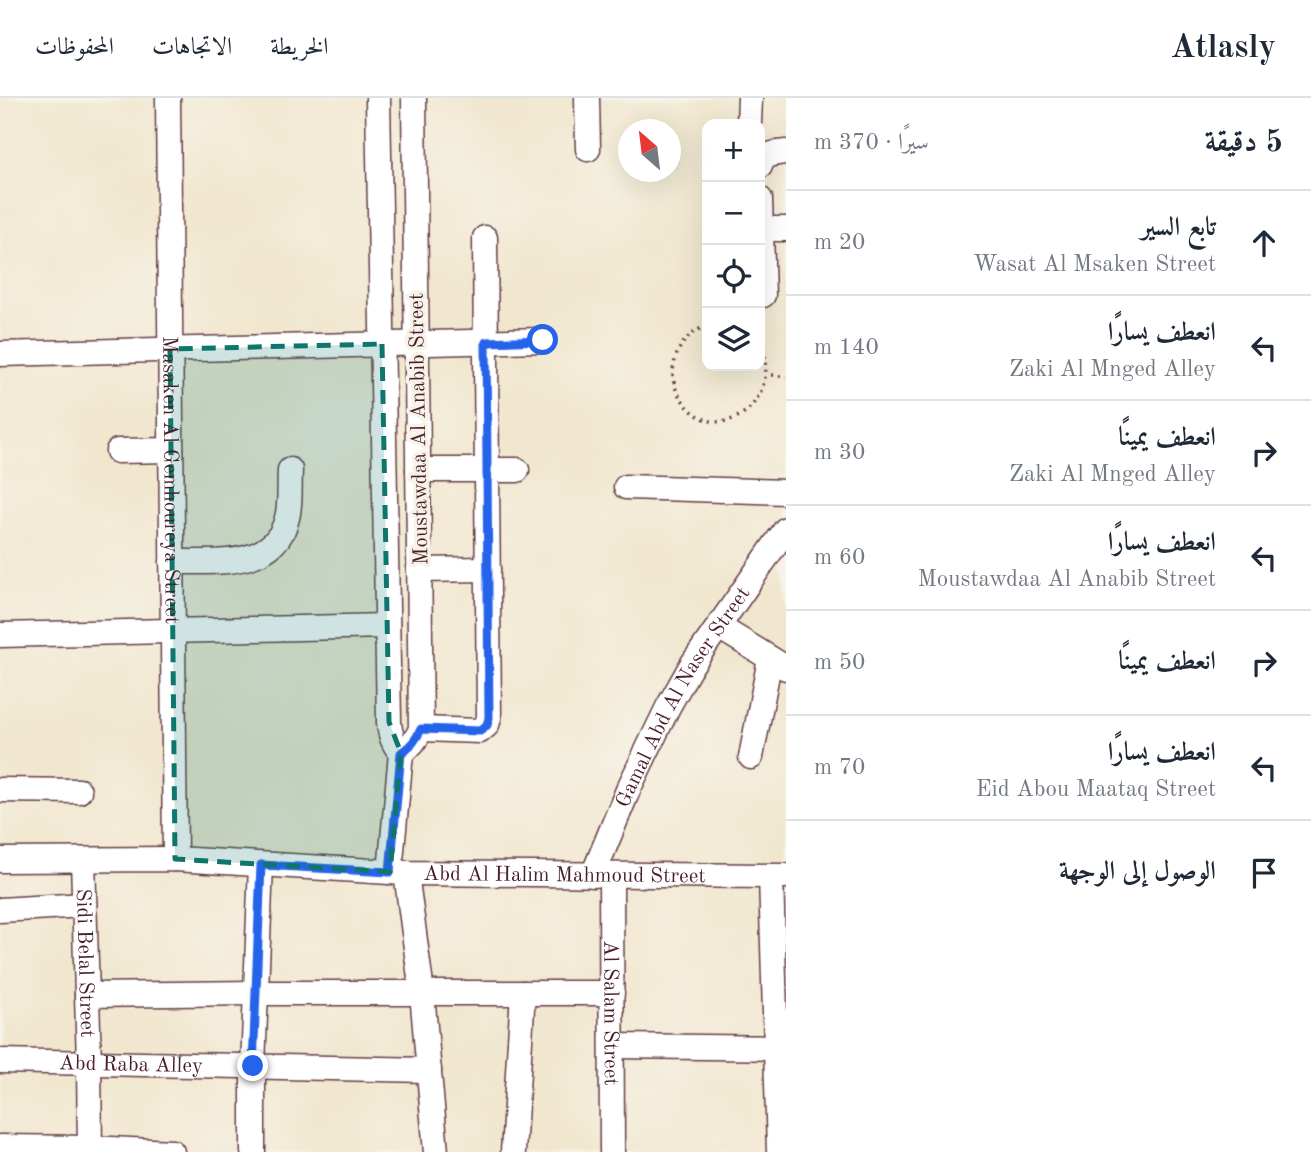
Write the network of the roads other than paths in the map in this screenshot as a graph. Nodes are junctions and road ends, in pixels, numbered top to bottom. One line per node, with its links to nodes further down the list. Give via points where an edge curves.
1 (168, 98): 19 (street, Masaken Al Gemhoureya Street)
2 (378, 98): 17 (street, Moustawdaa Al Anabib Street)
3 (414, 98): 18 (street, Moustawdaa Al Anabib Street)
4 (587, 98): 7 (street)
5 (750, 98): 6 (street)
6 (749, 119)
7 (588, 149)
8 (786, 152): 9 (street)
9 (765, 158)
10 (765, 229): 11 (street)
11 (786, 229)
12 (485, 238): 16 (street)
13 (763, 245): 14 (street)
14 (770, 295)
15 (543, 340): 16 (street)
16 (486, 342): 18 (street); 25 (street)
17 (382, 344): 18 (street); 19 (street); 33 (street, Moustawdaa Al Anabib Street)
18 (417, 344): 24 (street, Moustawdaa Al Anabib Street)
19 (170, 349): 20 (street); 21 (street, Masaken Al Gemhoureya Street)
20 (0, 354)
21 (171, 450): 22 (street); 30 (street, Masaken Al Gemhoureya Street)
22 (118, 451)
23 (289, 470): 30 (street, via 287,521 272,545 246,559)
24 (418, 470): 25 (street); 32 (street, Moustawdaa Al Anabib Street)
25 (487, 470): 26 (street); 31 (street)
26 (517, 470)
27 (626, 486): 28 (street)
28 (786, 492)
29 (786, 528): 34 (street, Gamal Abd Al Naser Street)
30 (172, 562): 35 (street, Masaken Al Gemhoureya Street)
31 (488, 569): 32 (street); 38 (street, via 487,725 480,731)
32 (419, 570): 38 (street, Moustawdaa Al Anabib Street)
33 (387, 626): 35 (street); 39 (street, Moustawdaa Al Anabib Street, via 390,733)
34 (719, 627): 37 (street); 48 (street, Gamal Abd Al Naser Street, via 668,707 628,790)
35 (173, 631): 36 (street); 43 (street, Masaken Al Gemhoureya Street)
36 (0, 635)
37 (778, 664): 40 (street)
38 (421, 729): 39 (street, via 411,747)
39 (401, 753): 47 (street, Moustawdaa Al Anabib Street)
40 (751, 757)
41 (0, 790): 42 (street)
42 (79, 791)
43 (175, 859): 45 (street, Abd Al Halim Mahmoud Street); 46 (street, Abd Al Halim Mahmoud Street)
44 (0, 860): 45 (street, Abd Al Halim Mahmoud Street)
45 (83, 860): 50 (street, Sidi Belal Street)
46 (261, 865): 47 (street, Abd Al Halim Mahmoud Street); 53 (street)
47 (398, 872): 48 (street, Abd Al Halim Mahmoud Street); 54 (street, Moustawdaa Al Anabib Street)
48 (602, 875): 49 (street, Abd Al Halim Mahmoud Street); 52 (street, Al Salam Street)
49 (779, 876): 58 (street)
50 (84, 905): 51 (street); 56 (street, Sidi Belal Street)
51 (0, 910)
52 (612, 992): 55 (street); 57 (street, Al Salam Street)
53 (256, 993): 54 (street); 56 (street); 61 (street)
54 (422, 993): 55 (street); 62 (street, Moustawdaa Al Anabib Street)
55 (523, 993): 68 (street)
56 (87, 995): 60 (street, Sidi Belal Street)
57 (612, 1046): 58 (street); 69 (street, Al Salam Street)
58 (781, 1048): 70 (street)
59 (0, 1061): 60 (street, Abd Raba Alley)
60 (89, 1063): 61 (street, Abd Raba Alley); 64 (street, Sidi Belal Street)
61 (253, 1066): 62 (street, Abd Raba Alley); 66 (street)
62 (429, 1070): 67 (street, Moustawdaa Al Anabib Street)
63 (0, 1147): 64 (street)
64 (90, 1150): 65 (street)
65 (172, 1152)
66 (253, 1152)
67 (436, 1152)
68 (513, 1152)
69 (612, 1152)
70 (779, 1152)

